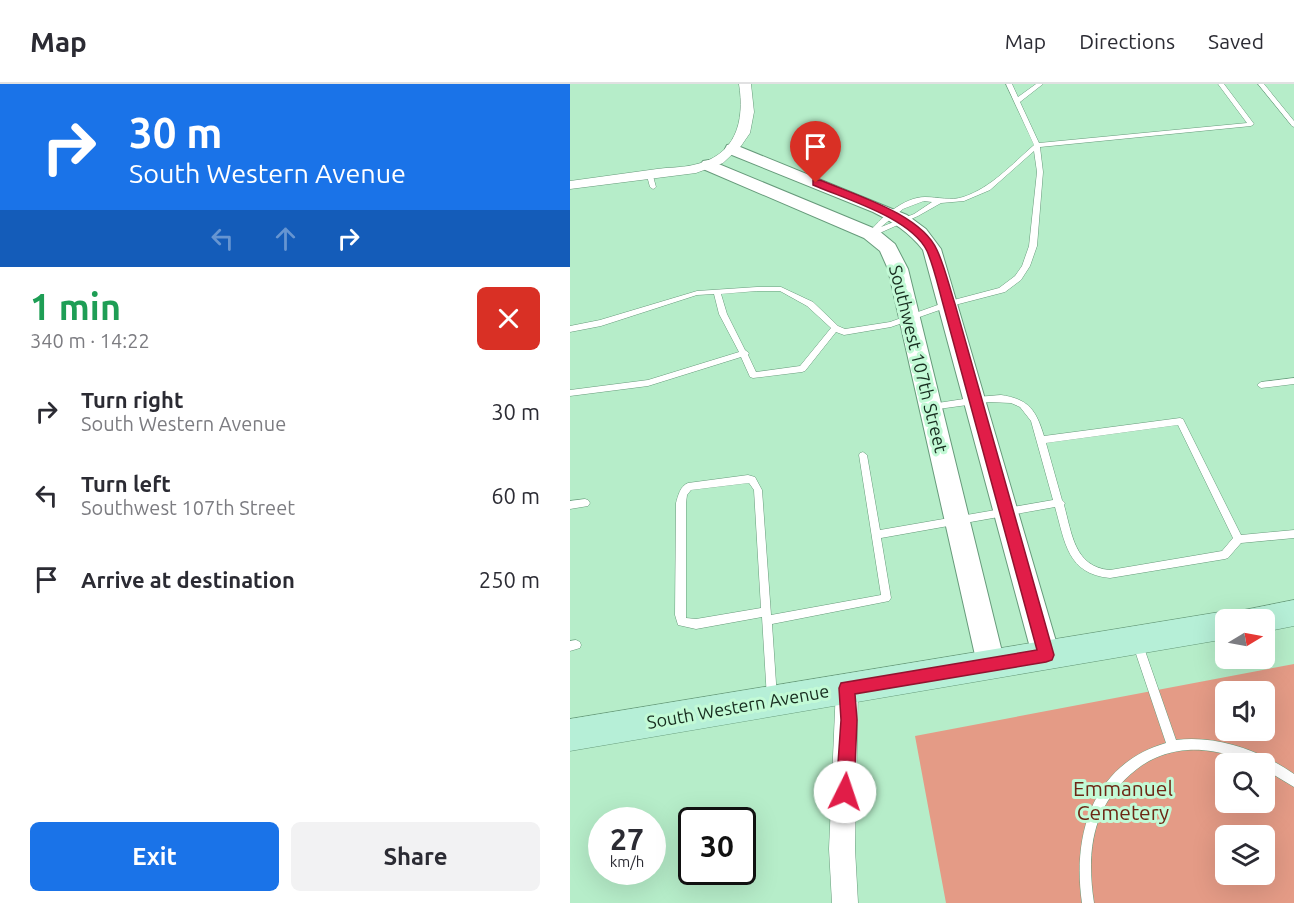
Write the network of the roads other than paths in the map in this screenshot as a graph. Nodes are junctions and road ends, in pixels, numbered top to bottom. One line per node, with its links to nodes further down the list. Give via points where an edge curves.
1 (745, 84): 9 (street, via 747,120)
2 (1009, 84): 6 (lane)
3 (1040, 84): 6 (lane)
4 (1221, 84): 8 (lane, via 1251,124)
5 (1261, 84): 7 (lane)
6 (1017, 101): 8 (lane)
7 (1294, 125)
8 (1037, 145): 14 (lane, via 988,189 962,200); 18 (lane, via 1037,207 1033,246 1026,266 1002,290)
9 (733, 149): 10 (street); 15 (street)
10 (709, 165): 11 (street, via 676,182); 16 (street, Southwest 107th Street)
11 (651, 181): 12 (street); 13 (street)
12 (570, 185)
13 (570, 195)
14 (939, 201): 15 (lane); 15 (lane, via 917,201)
15 (896, 217): 16 (lane); 16 (lane); 18 (street, via 919,233 932,249)
16 (871, 234): 19 (street, Southwest 107th Street, via 888,248 898,268)
17 (717, 292): 20 (lane, via 781,289 810,304); 21 (lane); 22 (lane, via 725,320)
18 (949, 304): 19 (lane); 26 (street)
19 (910, 317): 20 (lane, via 844,332); 27 (street, Southwest 107th Street)
20 (835, 328): 22 (lane, via 802,369 753,375)
21 (570, 329)
22 (745, 353): 25 (lane, via 648,383)
23 (1294, 381): 24 (lane)
24 (1261, 385)
25 (570, 393)
26 (976, 401): 27 (lane); 28 (lane, via 999,399 1021,404 1035,421); 33 (street)
27 (931, 407): 34 (street, Southwest 107th Street)
28 (1041, 440): 31 (lane); 37 (lane, via 1180,421)
29 (863, 455): 36 (lane)
30 (585, 503): 32 (lane)
31 (1060, 503): 33 (lane); 37 (lane, via 1072,549 1082,564 1099,573 1225,555)
32 (570, 505)
33 (1007, 513): 34 (lane); 43 (street)
34 (958, 523): 36 (lane); 44 (street, Southwest 107th Street)
35 (1294, 534): 37 (lane)
36 (876, 535): 39 (lane, via 886,598)
37 (1238, 539)
38 (1294, 613): 40 (main road)
39 (767, 616): 39 (lane, via 756,485 748,479 693,485 683,494 681,503 682,622); 46 (lane)
40 (1275, 616)
41 (1215, 627): 42 (main road, South Western Avenue)
42 (1137, 640): 43 (main road, South Western Avenue); 48 (lane)
43 (1046, 655): 44 (main road, South Western Avenue)
44 (991, 664): 45 (main road, South Western Avenue)
45 (847, 688): 46 (main road, South Western Avenue); 50 (street, via 849,720 841,846)
46 (772, 701): 47 (main road, South Western Avenue)
47 (570, 735)
48 (1173, 746): 49 (lane, via 1229,750 1256,759); 51 (lane, via 1122,774 1100,803 1093,816 1086,853)
49 (1294, 782)
50 (845, 903)
51 (1088, 903)

